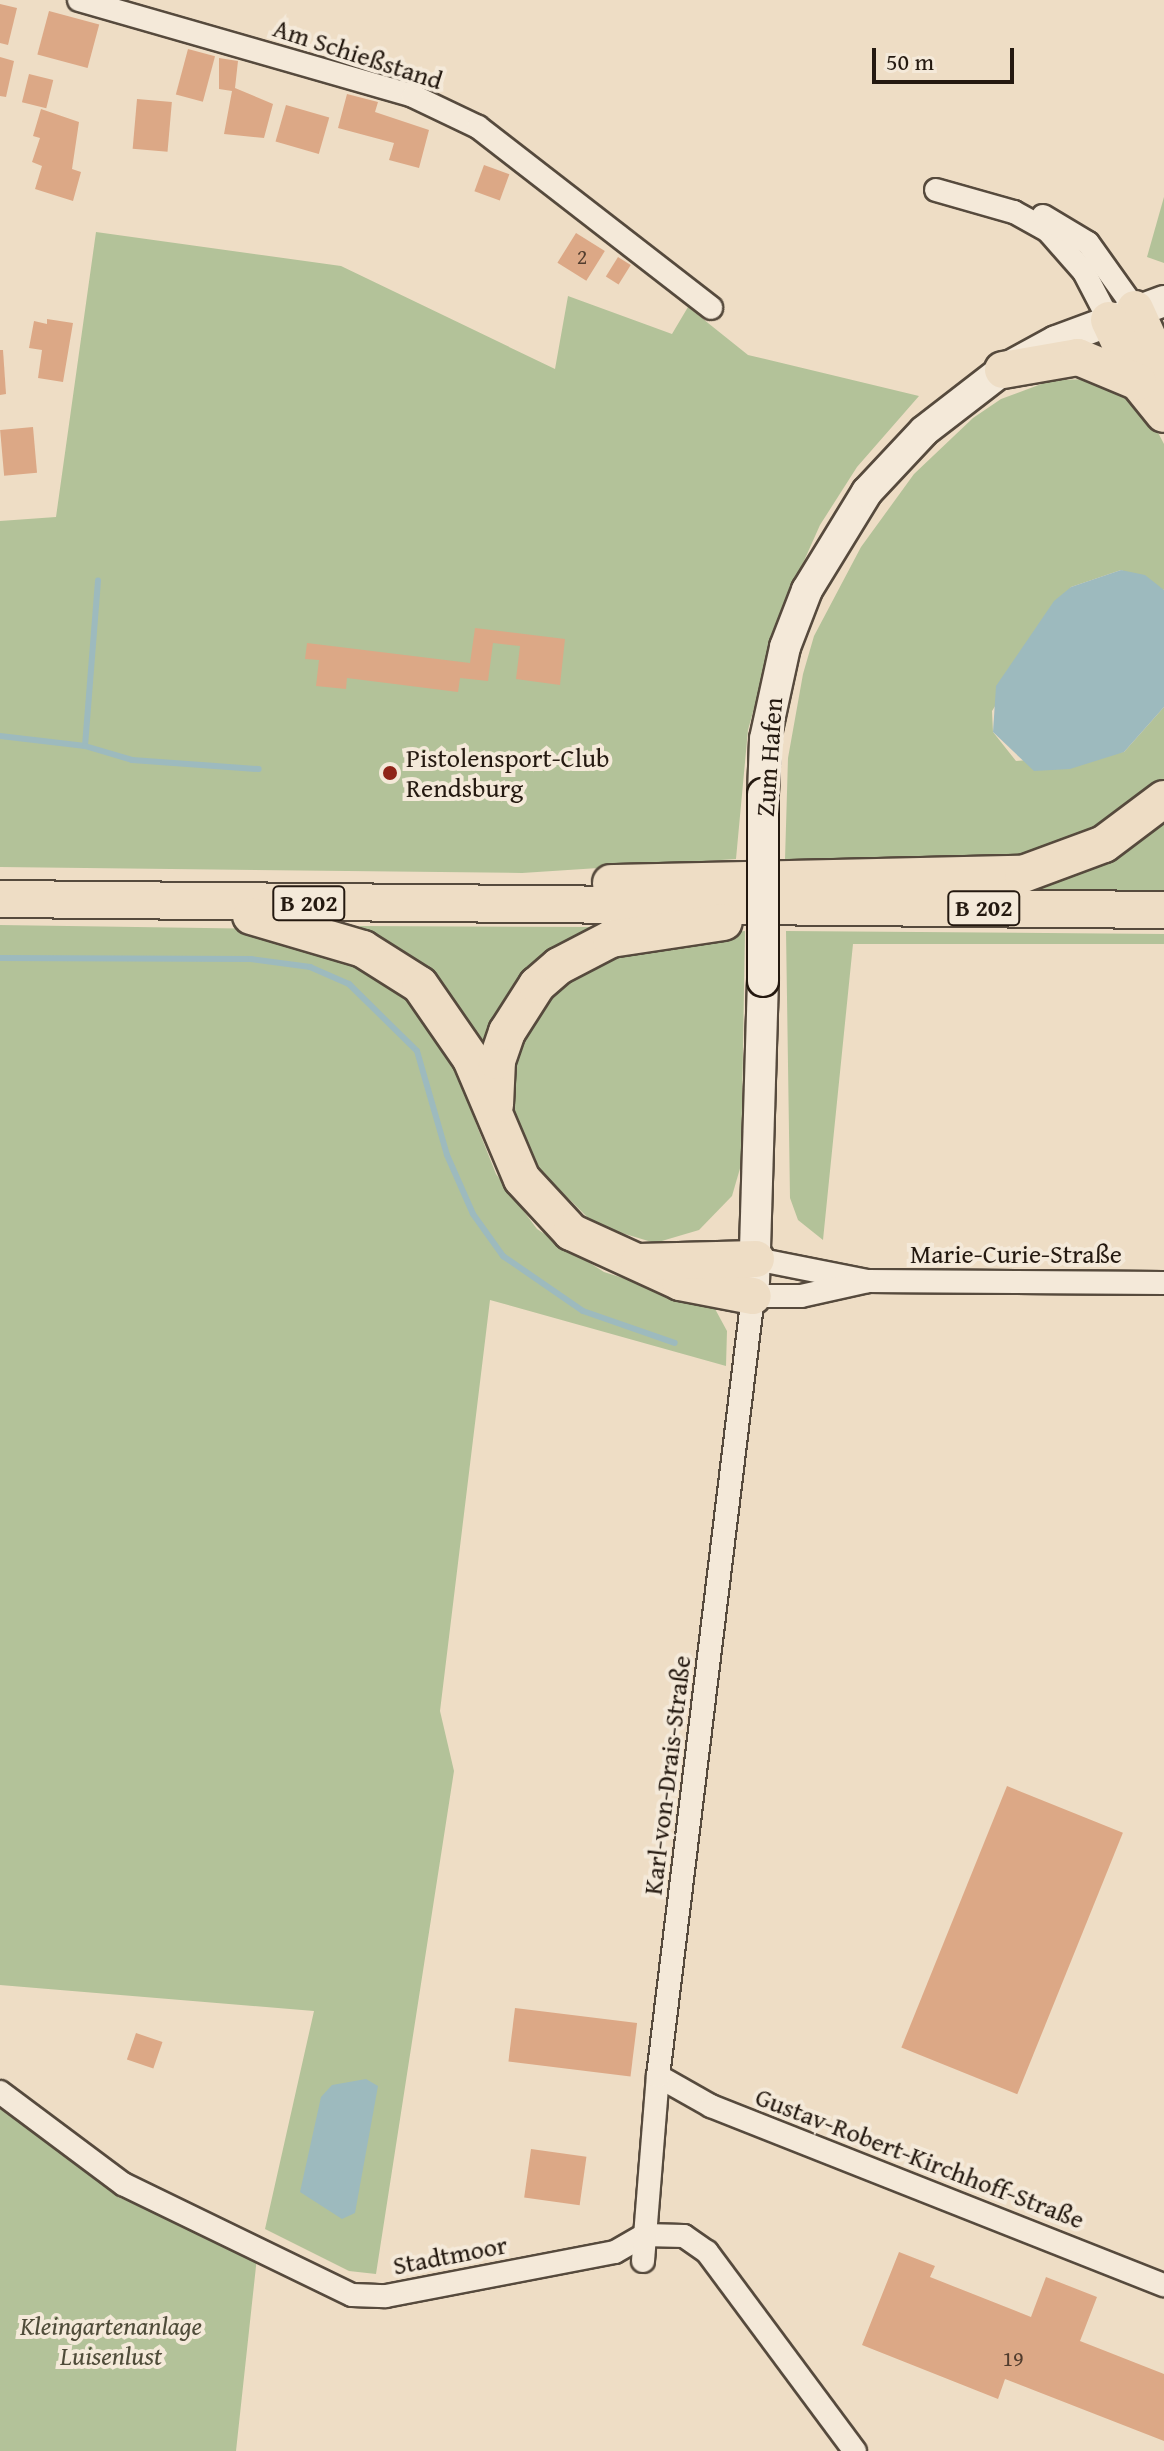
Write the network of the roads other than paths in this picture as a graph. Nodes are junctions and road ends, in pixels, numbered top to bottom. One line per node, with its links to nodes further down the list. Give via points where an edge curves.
1 (79, 0): 3 (street, Am Schießstand, via 413,96 478,127)
2 (936, 190): 4 (street, via 1049,218 1088,243)
3 (711, 308)
4 (1136, 310): 5 (main road, Zum Hafen); 6 (highway)
5 (1003, 370): 6 (highway, via 1078,357); 15 (main road, Zum Hafen, bridge, via 924,431 867,492 834,540 781,661 765,739)
6 (1151, 378): 7 (highway)
7 (1164, 414)
8 (1164, 799): 11 (highway, via 1104,844 1023,874 718,877 503,888)
9 (0, 899): 10 (highway, B 202)
10 (184, 901): 11 (highway, B 202); 14 (highway, via 318,932 363,949 420,985 471,1059)
11 (446, 905): 12 (highway, B 202)
12 (805, 906): 13 (highway, B 202); 14 (highway, via 611,939 559,966 537,985 507,1032 497,1061)
13 (1164, 910)
14 (495, 1111): 16 (highway, via 522,1179 543,1206 571,1232)
15 (756, 1259): 16 (highway); 17 (street, Marie-Curie-Straße); 19 (main road, Zum Hafen)
16 (639, 1262): 19 (highway, via 680,1282)
17 (868, 1281): 18 (street, Marie-Curie-Straße); 19 (street, Marie-Curie-Straße, via 801,1296)
18 (1164, 1283)
19 (753, 1296): 20 (street, Karl-von-Drais-Straße)
20 (658, 2076): 22 (street, Karl-von-Drais-Straße); 24 (street, Gustav-Robert-Kirchhoff-Straße, via 711,2106)
21 (0, 2092): 22 (street, Stadtmoor, via 123,2184 352,2295 386,2296 615,2252)
22 (644, 2235): 23 (street, Karl-von-Drais-Straße); 25 (street, via 673,2233 707,2252)
23 (643, 2261)
24 (1164, 2285)
25 (855, 2451)

